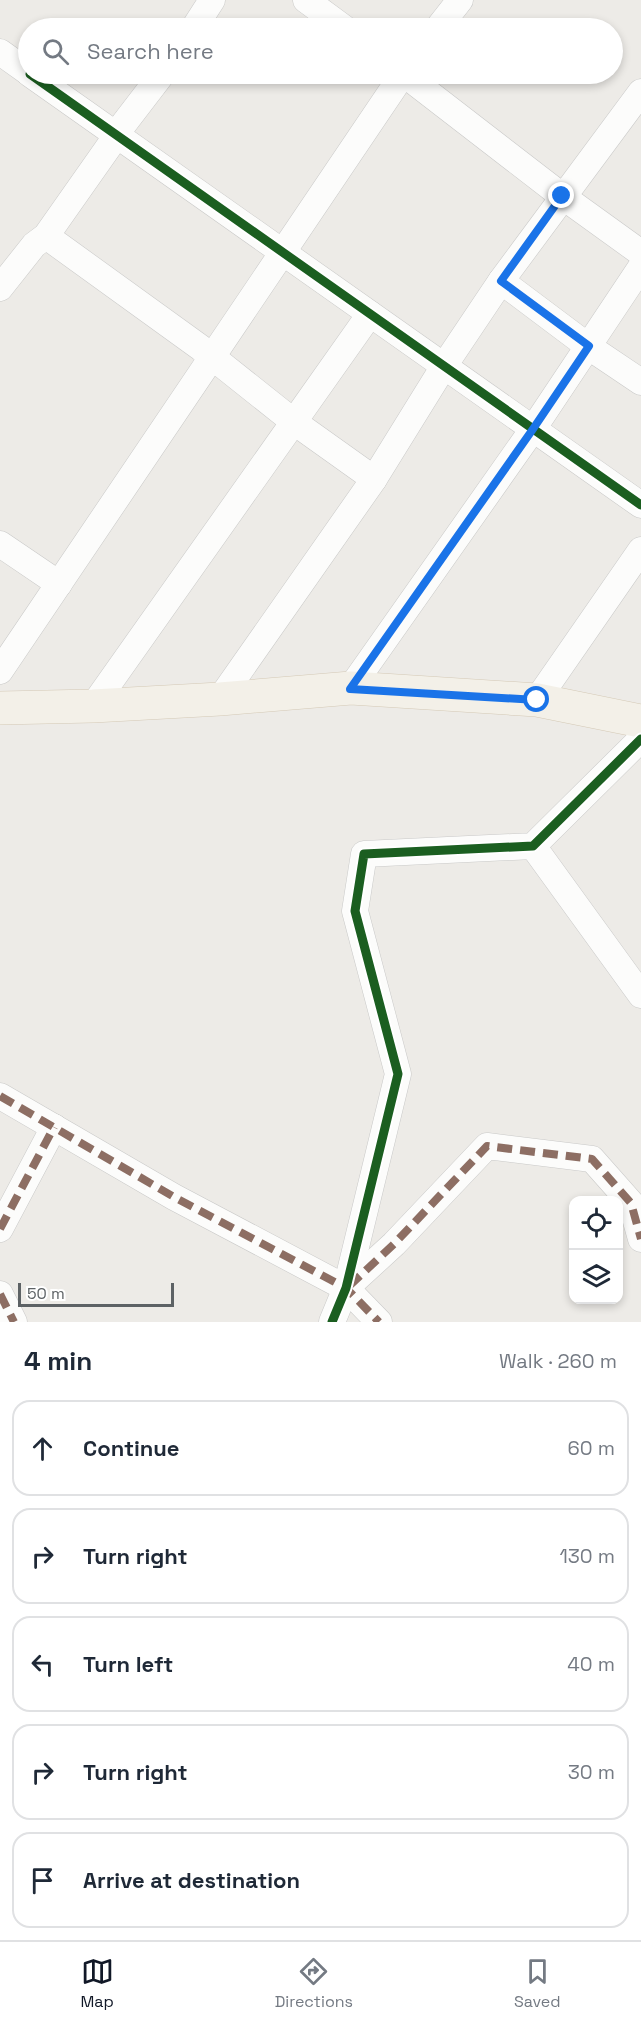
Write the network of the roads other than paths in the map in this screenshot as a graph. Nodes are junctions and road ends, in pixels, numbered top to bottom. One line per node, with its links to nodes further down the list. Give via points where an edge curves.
1 (212, 0): 4 (street)
2 (306, 0): 5 (street)
3 (460, 0): 6 (street)
4 (200, 18)
5 (330, 18)
6 (446, 18)
7 (0, 52): 8 (street)
8 (18, 65)
9 (45, 84): 14 (street)
10 (155, 84): 14 (street)
11 (396, 84): 17 (street)
12 (416, 84): 15 (street)
13 (641, 92): 15 (street)
14 (117, 135): 16 (street); 17 (street)
15 (562, 196): 18 (street); 20 (street)
16 (46, 236): 21 (street, via 34,245); 24 (street)
17 (283, 252): 22 (street); 24 (street)
18 (641, 253)
19 (641, 267): 23 (street)
20 (501, 281): 23 (street); 25 (street)
21 (0, 288)
22 (370, 314): 25 (street); 27 (street)
23 (589, 346): 26 (street); 28 (street)
24 (211, 357): 27 (street); 33 (street)
25 (444, 366): 28 (street); 29 (street)
26 (641, 382)
27 (294, 422): 29 (street); 38 (street)
28 (533, 429): 30 (street); 35 (street)
29 (374, 479): 36 (street)
30 (641, 505)
31 (0, 544): 33 (street)
32 (641, 550): 37 (street)
33 (59, 584): 34 (street)
34 (0, 671)
35 (350, 689): 36 (main road); 37 (main road)
36 (220, 699): 38 (main road)
37 (537, 700): 40 (main road)
38 (93, 706): 39 (main road)
39 (0, 708)
40 (641, 721)
41 (641, 739): 42 (street)
42 (533, 846): 43 (street); 48 (street, via 364,854 355,911 398,1074)
43 (641, 994)
44 (0, 1096): 45 (street)
45 (54, 1127): 46 (street); 48 (street, via 174,1197)
46 (0, 1229)
47 (641, 1239): 48 (street, via 631,1203 592,1159 487,1146 394,1244)
48 (346, 1288): 51 (street); 52 (street)
49 (0, 1294): 50 (street)
50 (14, 1322)
51 (332, 1322)
52 (380, 1322)

